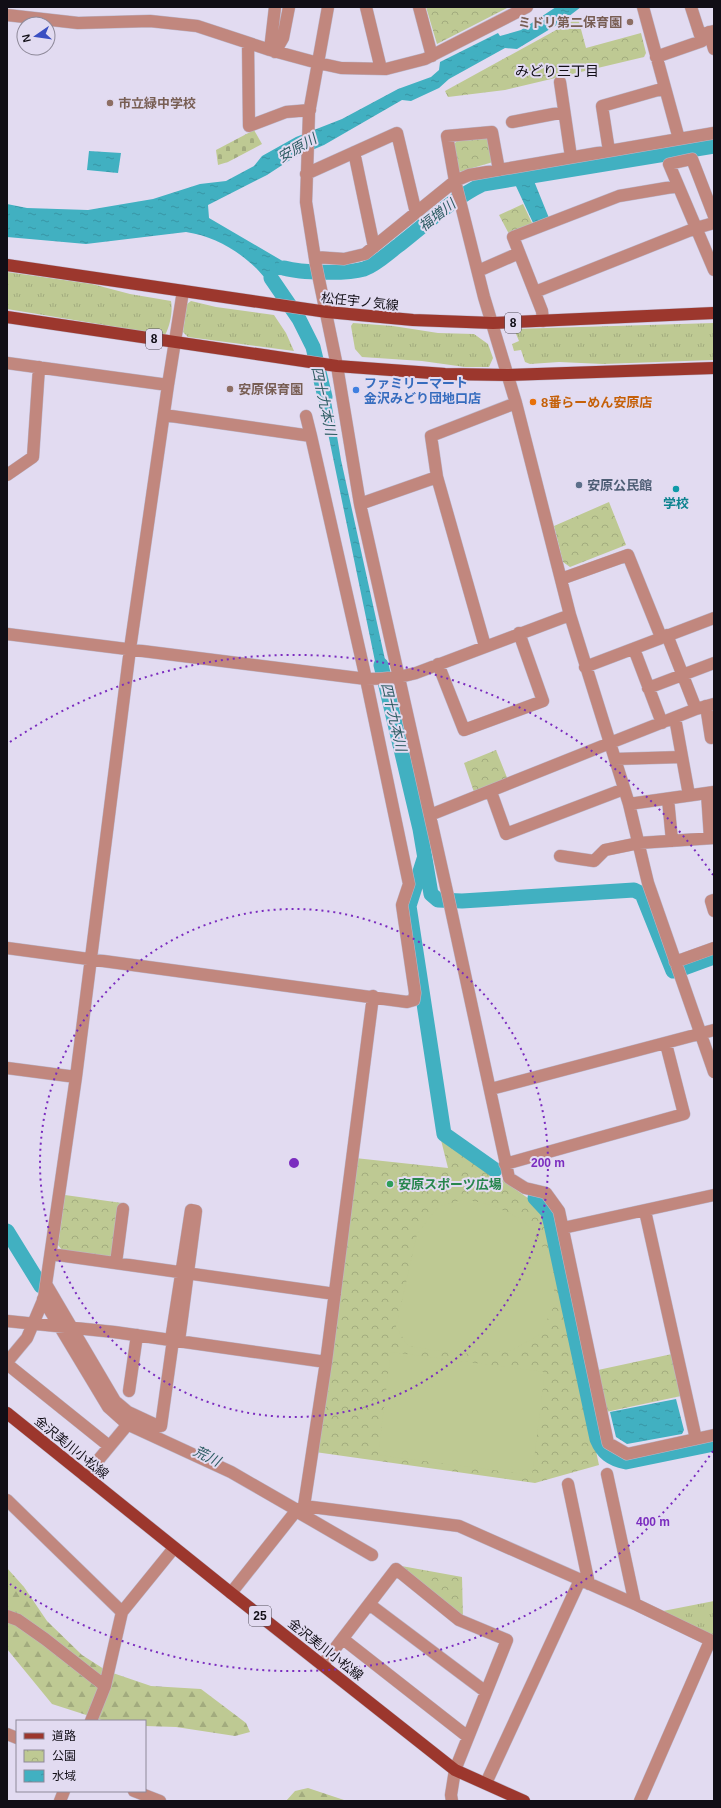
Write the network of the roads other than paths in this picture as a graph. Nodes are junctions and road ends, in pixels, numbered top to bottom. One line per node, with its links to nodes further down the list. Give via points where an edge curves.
1 (275, 7): 13 (street)
2 (289, 7): 13 (street, via 283,38)
3 (328, 7): 16 (street)
4 (366, 7): 17 (street)
5 (419, 7): 14 (street)
6 (527, 7): 14 (street)
7 (643, 7): 15 (street)
8 (691, 7): 10 (street)
9 (7, 15): 11 (street, via 78,23 150,21 197,26)
10 (708, 35): 12 (street); 15 (street)
11 (248, 44): 13 (street); 20 (street, via 249,126 286,112)
12 (714, 49)
13 (272, 51): 16 (street)
14 (432, 56): 17 (street)
15 (656, 57): 19 (street)
16 (318, 63): 17 (street, via 341,68); 20 (street)
17 (381, 69)
18 (560, 82): 21 (street)
19 (665, 88): 24 (street); 25 (street, via 602,106)
20 (310, 110): 29 (street)
21 (564, 112): 22 (street); 27 (street)
22 (512, 122)
23 (714, 134): 24 (street)
24 (679, 139): 25 (street)
25 (609, 150): 27 (street)
26 (354, 152): 29 (street); 32 (street, via 397,133); 36 (street)
27 (571, 157): 28 (street)
28 (499, 170): 30 (street, via 469,175); 30 (street, via 492,132 448,136)
29 (306, 174): 38 (street, via 306,202)
30 (456, 185): 32 (street); 41 (street)
31 (678, 186): 33 (street, via 669,164 692,159); 35 (street); 37 (street, via 619,196 513,237)
32 (416, 213): 36 (street)
33 (714, 216)
34 (714, 223): 35 (street)
35 (696, 228): 40 (street); 43 (street)
36 (374, 247): 38 (street, via 365,254 344,259)
37 (519, 252): 41 (street); 43 (street)
38 (315, 261): 44 (street)
39 (7, 265): 42 (main road, 松任宇ノ気線 / 8)
40 (714, 270)
41 (478, 271): 48 (street)
42 (183, 291): 44 (main road, 松任宇ノ気線 / 8); 49 (street)
43 (535, 292): 47 (street)
44 (327, 312): 48 (main road, 松任宇ノ気線 / 8, via 414,320); 51 (street)
45 (714, 313): 47 (main road, 松任宇ノ気線 / 8)
46 (7, 317): 49 (main road, 8)
47 (543, 321): 48 (main road, 松任宇ノ気線 / 8)
48 (493, 323): 54 (street)
49 (174, 342): 51 (main road, 8); 55 (street)
50 (7, 363): 52 (street)
51 (337, 366): 54 (main road, 8, via 445,374); 62 (street)
52 (39, 367): 55 (street); 60 (street, via 33,457)
53 (714, 368): 54 (main road, 8)
54 (508, 374): 56 (street)
55 (168, 385): 57 (street)
56 (516, 404): 61 (street, via 431,436); 63 (street)
57 (164, 415): 59 (street); 70 (street)
58 (306, 416): 59 (street)
59 (311, 436): 77 (street)
60 (7, 475)
61 (438, 477): 62 (street); 69 (street)
62 (360, 504): 76 (street)
63 (561, 579): 64 (street); 68 (street, via 628,555)
64 (570, 615): 67 (street); 74 (street)
65 (714, 618): 68 (street)
66 (7, 634): 70 (street)
67 (519, 634): 69 (street); 73 (street, via 543,701 464,730)
68 (664, 636): 71 (street); 75 (street)
69 (485, 646): 73 (street)
70 (130, 649): 77 (street); 101 (street)
71 (634, 649): 74 (street); 78 (street)
72 (714, 663): 75 (street)
73 (438, 664): 76 (street)
74 (585, 668): 83 (street)
75 (683, 675): 78 (street); 79 (street)
76 (396, 678): 77 (street); 92 (street)
77 (369, 679): 103 (street, via 409,884 402,905 415,992 414,1000 407,1002)
78 (648, 688): 81 (street)
79 (705, 706): 80 (street); 82 (street)
80 (675, 718): 81 (street); 84 (street)
81 (662, 723): 83 (street)
82 (711, 738)
83 (610, 743): 85 (street); 87 (street)
84 (682, 757): 85 (street); 89 (street)
85 (615, 759): 86 (street)
86 (624, 789): 87 (street, via 506,834); 91 (street)
87 (491, 792): 92 (street)
88 (710, 792): 89 (street); 93 (street)
89 (689, 795): 90 (street)
90 (668, 799): 91 (street); 94 (street)
91 (629, 804): 95 (street)
92 (430, 815): 110 (street)
93 (712, 838): 94 (street)
94 (672, 841): 95 (street)
95 (640, 843): 96 (street, via 605,850 594,861); 102 (street, via 648,883)
96 (560, 856)
97 (714, 900): 98 (street, via 711,901)
98 (714, 911)
99 (7, 948): 101 (street)
100 (714, 948): 102 (street)
101 (92, 960): 103 (street); 109 (street)
102 (675, 962): 105 (street)
103 (373, 996): 120 (street)
104 (714, 1030): 105 (street)
105 (702, 1034): 106 (street); 108 (street)
106 (666, 1044): 110 (street); 111 (street, via 684,1114)
107 (7, 1068): 109 (street)
108 (714, 1072)
109 (76, 1077): 116 (street)
110 (491, 1089): 111 (street)
111 (505, 1164): 115 (street, via 509,1178 525,1188 546,1193 559,1211)
112 (714, 1195): 114 (street)
113 (123, 1209): 117 (street)
114 (645, 1211): 115 (street); 133 (street)
115 (563, 1228): 133 (street, via 608,1443 627,1454)
116 (51, 1254): 117 (street); 119 (street)
117 (116, 1263): 118 (street)
118 (185, 1273): 120 (street); 126 (street)
119 (46, 1284): 121 (street); 124 (street)
120 (334, 1294): 127 (street)
121 (43, 1299): 123 (street); 124 (street)
122 (7, 1321): 123 (street)
123 (33, 1324): 124 (street); 128 (street, via 27,1338)
124 (66, 1326): 125 (street); 131 (street, via 108,1407)
125 (137, 1335): 126 (street); 129 (street)
126 (175, 1341): 127 (street); 131 (street, via 161,1426)
127 (326, 1362): 139 (street)
128 (7, 1363): 134 (street)
129 (129, 1391)
130 (7, 1413): 136 (main road, 金沢美川小松線 / 25)
131 (131, 1420): 134 (street); 139 (street)
132 (714, 1435): 133 (street)
133 (696, 1439)
134 (110, 1446): 136 (street)
135 (607, 1474): 145 (street)
136 (85, 1476): 140 (main road, 金沢美川小松線 / 25)
137 (568, 1484): 142 (street)
138 (7, 1500): 146 (street)
139 (300, 1509): 141 (street); 142 (street, via 459,1526); 143 (street)
140 (174, 1548): 143 (main road, 金沢美川小松線 / 25); 146 (street)
141 (372, 1555)
142 (585, 1582): 145 (street); 156 (street)
143 (231, 1593): 150 (main road, 金沢美川小松線 / 25)
144 (369, 1604): 148 (street); 152 (street); 152 (street, via 396,1569 460,1620 507,1640)
145 (634, 1604): 149 (street)
146 (122, 1612): 151 (street)
147 (7, 1616): 151 (street, via 18,1620 45,1639)
148 (343, 1639): 150 (street); 154 (street)
149 (712, 1641): 161 (street)
150 (323, 1664): 155 (main road, 金沢美川小松線 / 25)
151 (105, 1686): 153 (street)
152 (486, 1692): 154 (street)
153 (91, 1720)
154 (468, 1737): 155 (street)
155 (455, 1770): 156 (main road, 金沢美川小松線 / 25); 159 (street)
156 (486, 1783): 160 (main road, 金沢美川小松線 / 25)
157 (137, 1792): 158 (street)
158 (160, 1801)
159 (452, 1801)
160 (524, 1801)
161 (640, 1801)

